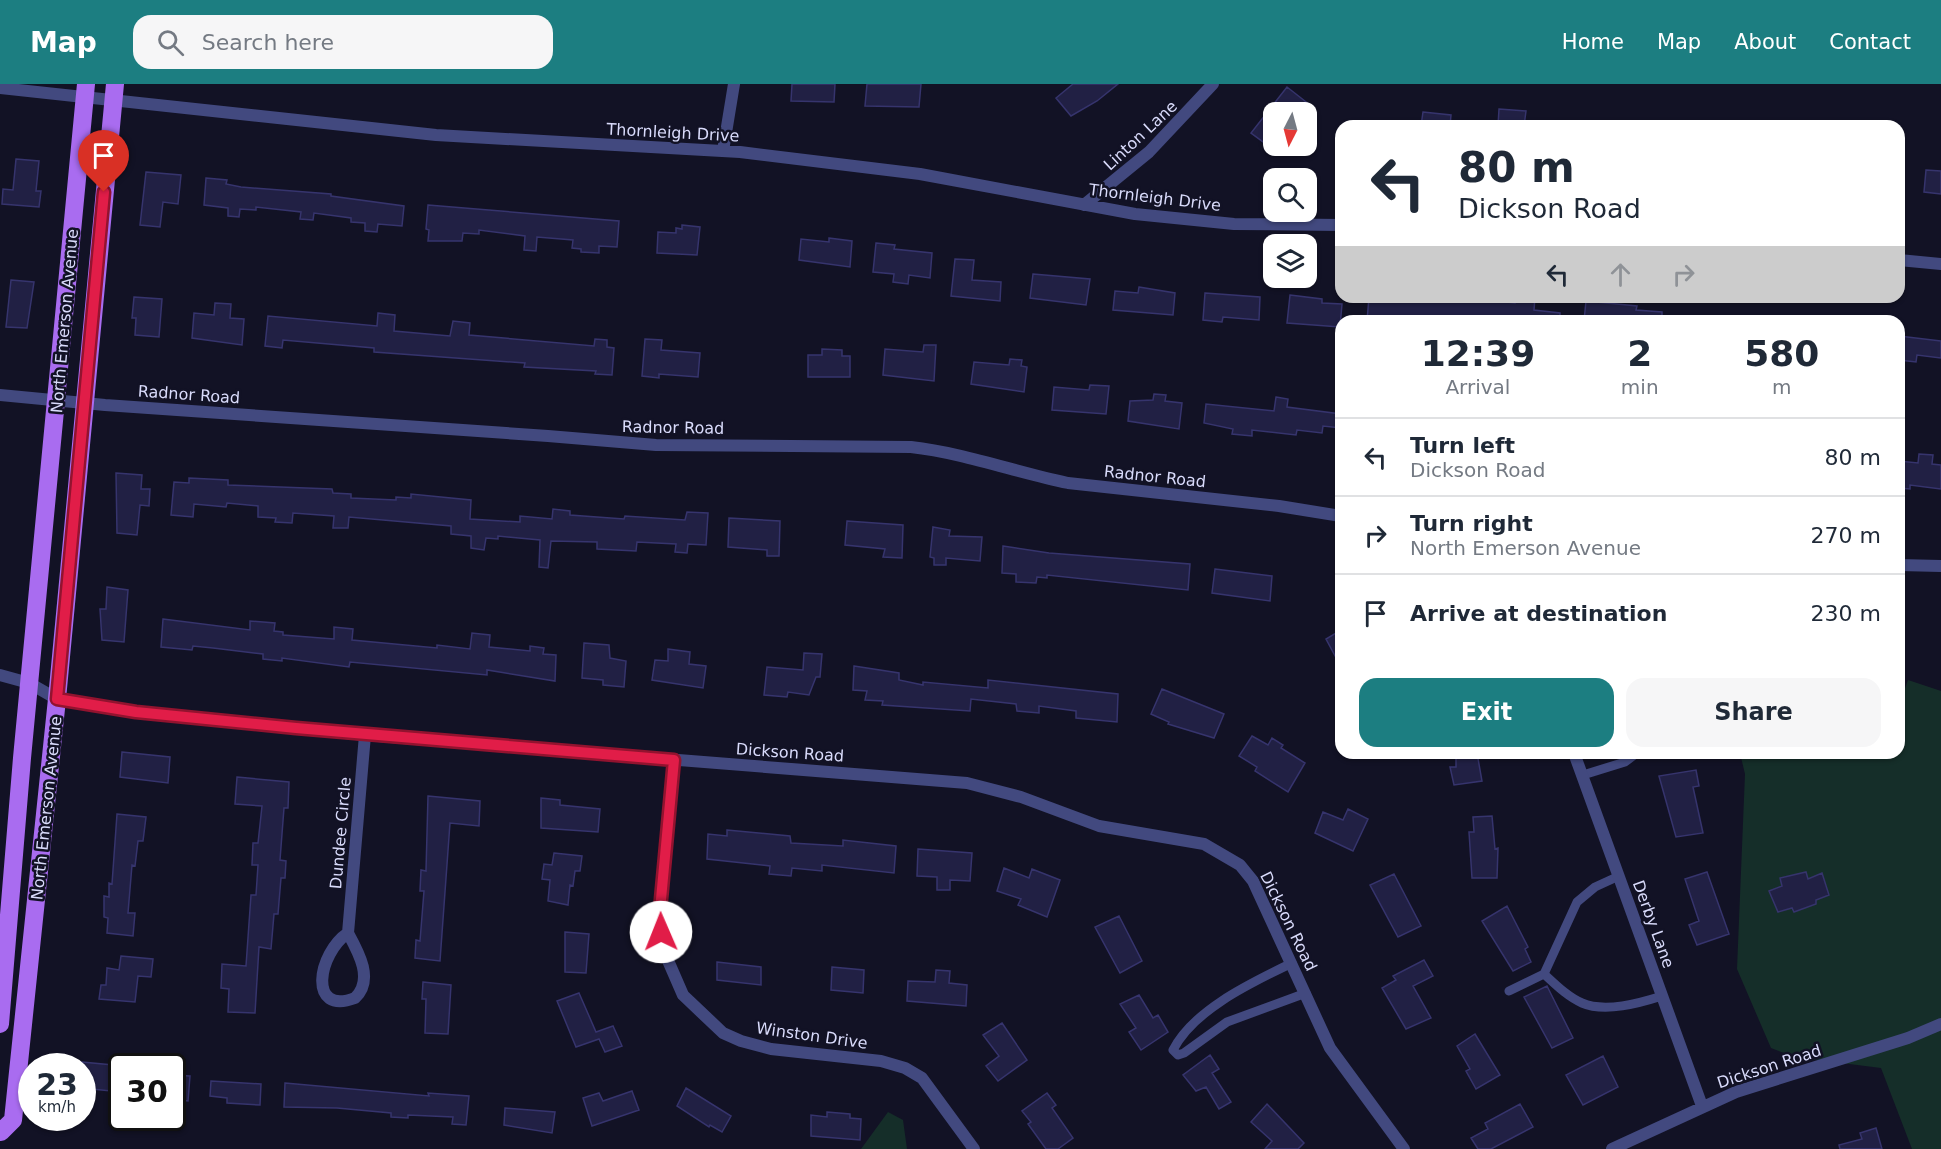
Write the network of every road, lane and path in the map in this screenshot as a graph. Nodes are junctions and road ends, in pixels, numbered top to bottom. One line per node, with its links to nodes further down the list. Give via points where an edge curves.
1 (734, 84): 6 (street)
2 (1213, 84): 7 (street, Linton Lane, via 1149,152)
3 (0, 88): 4 (street, Thornleigh Drive)
4 (85, 91): 5 (street, Thornleigh Drive); 12 (main road, North Emerson Avenue)
5 (114, 92): 6 (street, Thornleigh Drive, via 436,135); 13 (main road, North Emerson Avenue)
6 (723, 151): 7 (street, Thornleigh Drive, via 920,174)
7 (1084, 205): 8 (street, Thornleigh Drive, via 1234,224)
8 (1335, 225)
9 (1905, 261): 10 (street)
10 (1941, 264)
11 (0, 394): 12 (street, Radnor Road)
12 (57, 400): 13 (street, Radnor Road); 18 (main road, North Emerson Avenue)
13 (85, 403): 14 (street, Radnor Road, via 605,442 910,447 960,455 1068,483); 19 (main road, North Emerson Avenue)
14 (1335, 515)
15 (1905, 564): 16 (street)
16 (1941, 566)
17 (0, 675): 18 (street, Dickson Road)
18 (29, 683): 19 (street, Dickson Road); 27 (main road, North Emerson Avenue)
19 (57, 699): 20 (street, Dickson Road, via 136,712); 28 (main road, North Emerson Avenue)
20 (365, 735): 23 (street, Dickson Road); 26 (street, Dundee Circle)
21 (1576, 759): 24 (street, Derby Lane)
22 (1628, 759): 24 (lane)
23 (674, 760): 29 (street, Dickson Road, via 967,783 1021,797 1099,826 1204,843 1223,852 1249,875); 38 (street, Winston Drive, via 660,910 663,949 683,995 723,1033 741,1041 881,1061 905,1068 922,1078)
24 (1582, 775): 25 (street, Derby Lane)
25 (1619, 876): 30 (lane, via 1595,887 1577,902); 33 (street, Derby Lane)
26 (348, 933): 26 (street, via 362,962 363,985 355,998 340,1001 324,991 323,968 332,948)
27 (3, 940): 28 (street); 34 (main road, North Emerson Avenue)
28 (31, 944): 37 (main road, North Emerson Avenue, via 13,1120)
29 (1292, 963): 32 (street, Dickson Road); 32 (lane, via 1227,998 1185,1034 1173,1050 1178,1055 1184,1053 1227,1022)
30 (1544, 974): 31 (lane); 33 (lane, via 1584,1004 1614,1006)
31 (1509, 991)
32 (1305, 993): 39 (street, Dickson Road, via 1334,1054)
33 (1662, 996): 36 (street, Derby Lane)
34 (0, 1024)
35 (1941, 1024): 36 (street, Dickson Road)
36 (1702, 1106): 40 (street, Dickson Road)
37 (0, 1136)
38 (974, 1149)
39 (1404, 1149)
40 (1612, 1149)

